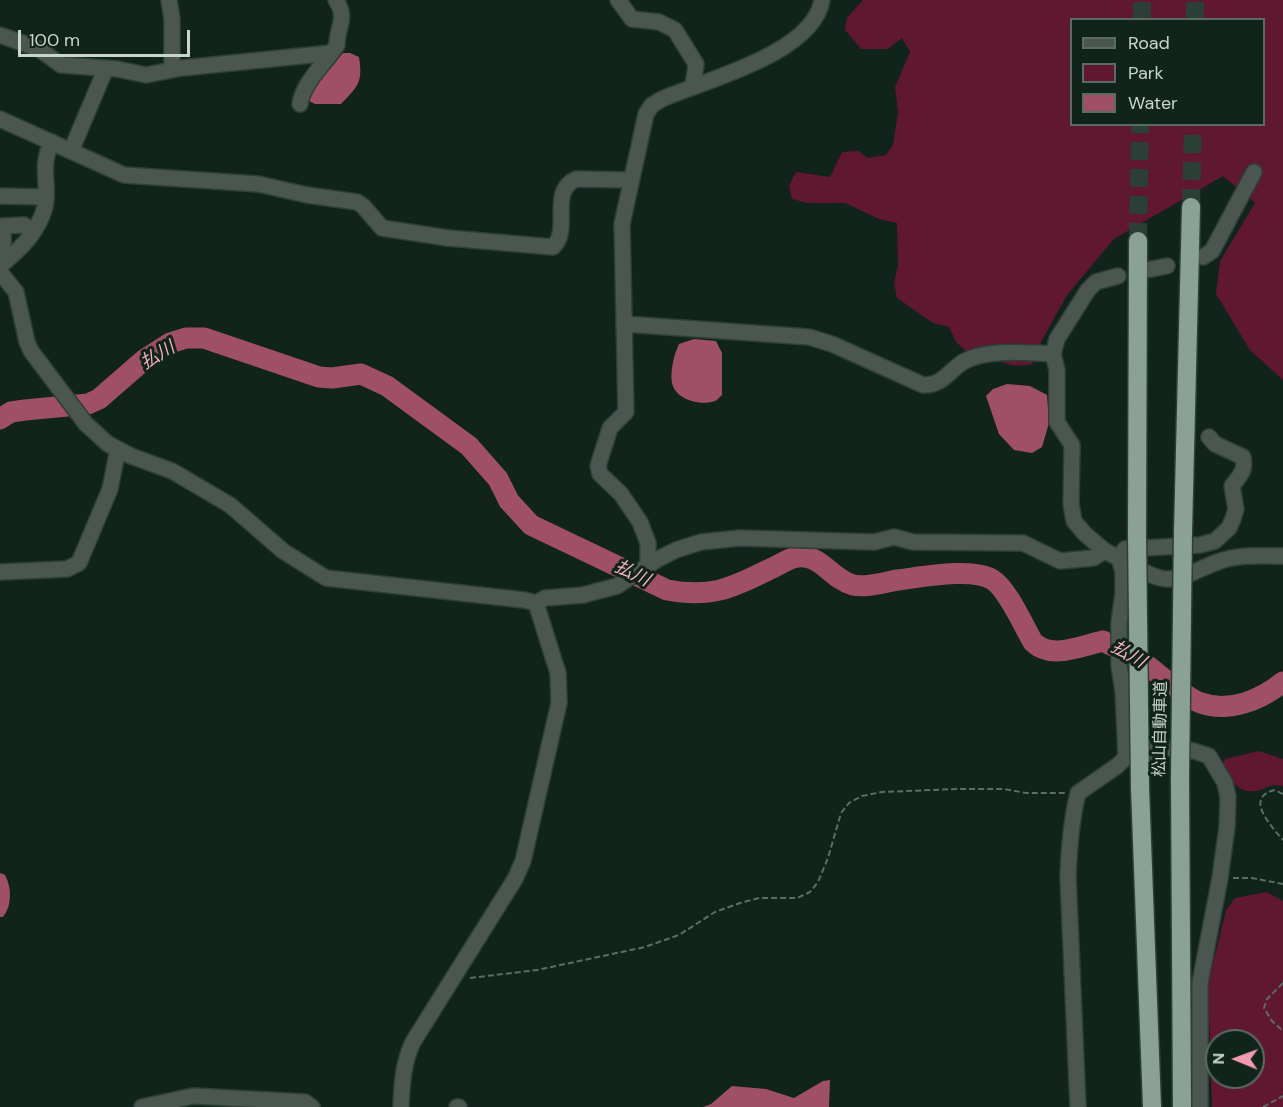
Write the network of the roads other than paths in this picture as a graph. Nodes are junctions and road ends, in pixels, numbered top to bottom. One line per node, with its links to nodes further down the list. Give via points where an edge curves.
1 (169, 0): 8 (street)
2 (336, 0): 6 (street, via 342,24 337,45)
3 (618, 0): 9 (street, via 632,19 659,22 675,30 696,64)
4 (822, 0): 9 (street, via 810,25 788,45)
5 (0, 35): 7 (street, via 39,49 61,65)
6 (331, 52): 8 (street); 10 (street, via 301,96)
7 (106, 68): 8 (street, via 146,75); 13 (street)
8 (172, 69)
9 (693, 86): 15 (street, via 652,105 646,114)
10 (300, 104)
11 (0, 119): 12 (street)
12 (52, 142): 13 (street); 17 (street, via 46,154)
13 (70, 151): 15 (street, via 124,175 258,184 357,202 388,230 547,247 553,247 560,237 561,201 570,182)
14 (1254, 172): 23 (street, via 1212,251)
15 (630, 180): 29 (street, via 622,224)
16 (0, 196): 17 (street)
17 (45, 197): 20 (street)
18 (1191, 207): 44 (highway, 松山自動車道, bridge, via 1180,778)
19 (1, 229): 20 (street, via 6,225 24,225); 22 (street)
20 (33, 232): 24 (street)
21 (1138, 241): 43 (highway, 松山自動車道, bridge, via 1140,788)
22 (3, 249)
23 (1203, 257)
24 (0, 266)
25 (1167, 266): 26 (street)
26 (1146, 270)
27 (0, 272): 32 (street, via 16,292 31,351 86,424)
28 (1118, 276): 30 (street, via 1096,282 1088,290 1057,339)
29 (625, 324): 30 (street, via 809,337 923,385 937,383 964,362 984,356 1015,352); 35 (street, via 626,412 610,428 598,466 600,474 621,494 640,522 648,543)
30 (1053, 354): 33 (street, via 1057,370 1057,423 1072,445 1074,520 1085,534)
31 (1209, 437): 33 (street, via 1243,457 1243,473 1232,486 1236,509 1229,528 1215,541 1200,545 1125,549)
32 (118, 449): 36 (street, via 110,489 79,563 67,569); 37 (street, via 172,471 230,505 283,551 327,578)
33 (1112, 554): 34 (street, via 1168,579 1236,557); 35 (street, via 1060,561 1023,543 913,542 894,537 874,542 740,538 701,542 676,550); 38 (street, via 1123,572 1119,666)
34 (1283, 556)
35 (648, 567): 37 (street, via 617,586 583,595 545,598)
36 (0, 572)
37 (537, 603): 41 (street, via 559,686 523,861 420,1028 406,1056)
38 (1126, 757): 42 (street, via 1078,793 1069,844); 45 (street, via 1166,748 1209,756 1225,783 1228,797 1220,878 1200,983)
39 (142, 1107): 40 (street, via 193,1096 305,1102)
40 (312, 1107)
41 (400, 1107)
42 (1078, 1107)
43 (1152, 1107)
44 (1182, 1107)
45 (1200, 1107)

